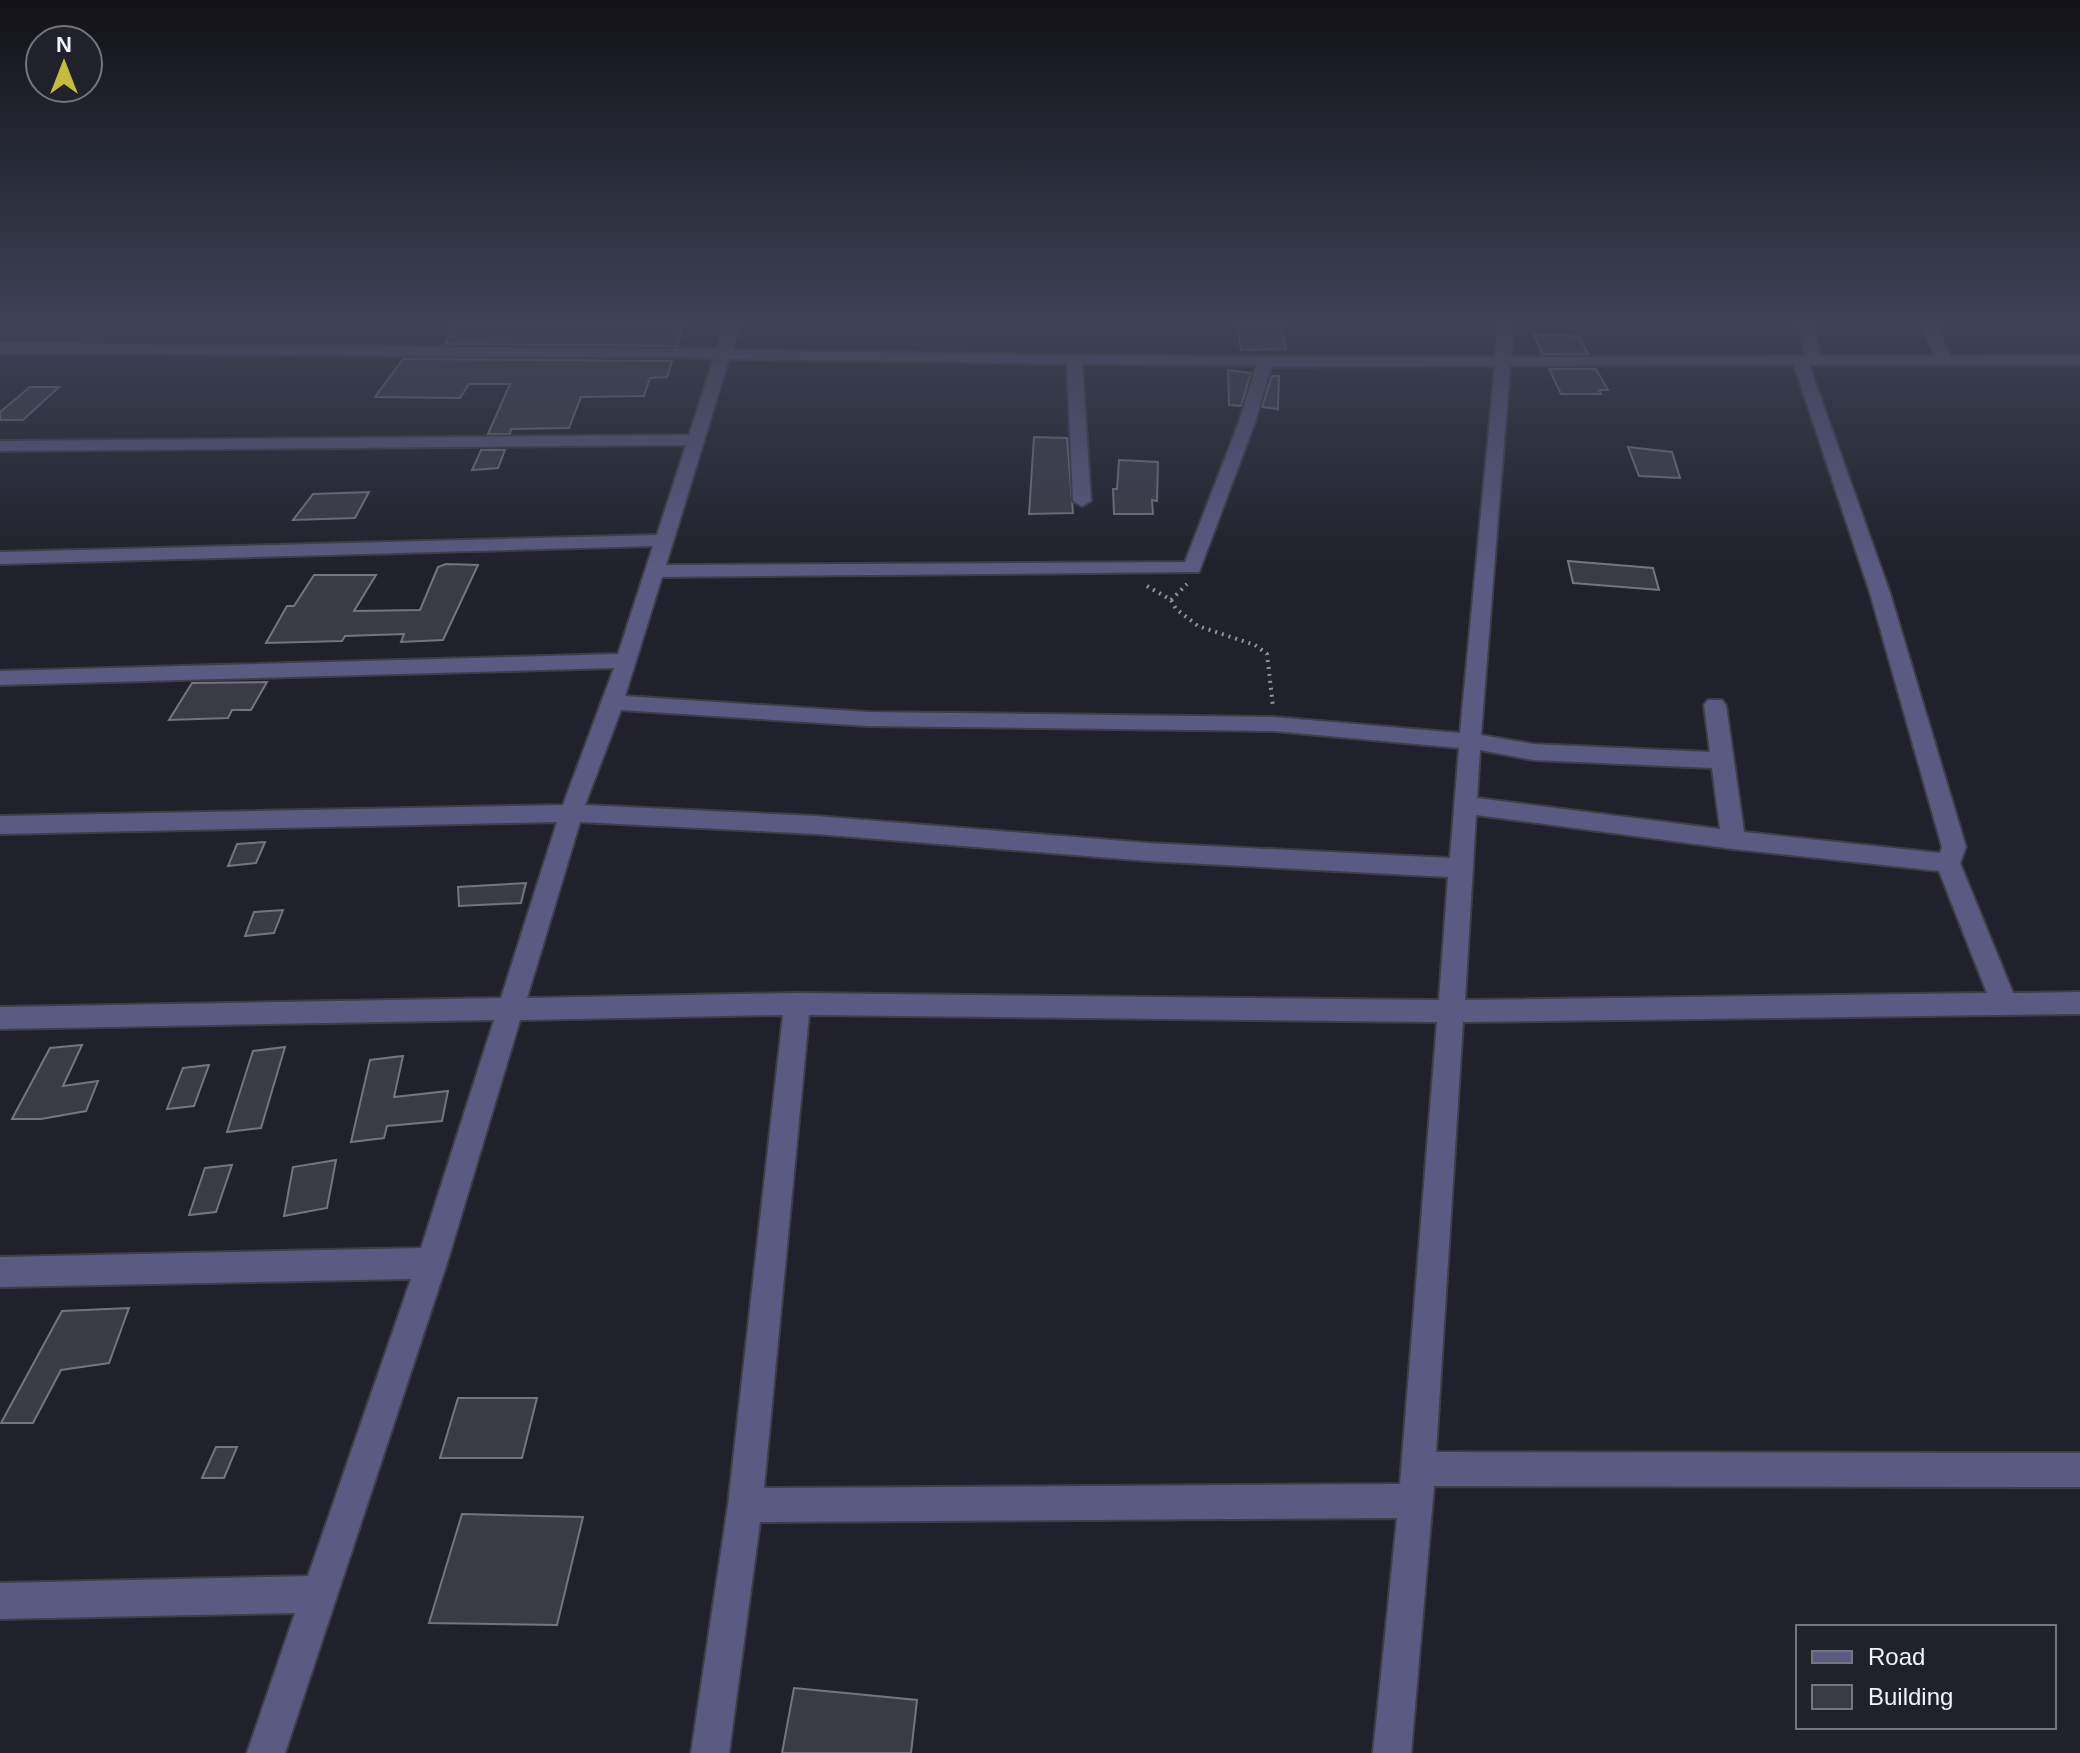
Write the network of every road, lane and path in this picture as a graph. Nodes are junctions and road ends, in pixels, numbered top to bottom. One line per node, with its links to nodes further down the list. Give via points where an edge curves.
1 (706, 405): 6 (street)
2 (1077, 405): 8 (street)
3 (1252, 405): 11 (street, via 1192,568)
4 (1500, 405): 18 (street)
5 (1822, 405): 24 (street, via 1954,847)
6 (695, 440): 7 (street); 9 (street)
7 (0, 446)
8 (1082, 501)
9 (664, 540): 10 (street); 11 (street)
10 (0, 558)
11 (654, 571): 13 (street)
12 (1171, 600): 17 (path, via 1198,626 1267,654)
13 (625, 661): 14 (street); 15 (street)
14 (0, 678)
15 (613, 702): 17 (street, via 868,719); 21 (street)
16 (1715, 705): 19 (street)
17 (1274, 724): 18 (street)
18 (1470, 741): 19 (street, via 1533,752); 20 (street)
19 (1720, 760): 23 (street)
20 (1466, 805): 23 (street); 25 (street)
21 (571, 813): 22 (street); 25 (street); 29 (street)
22 (0, 825)
23 (1733, 840): 24 (street)
24 (1948, 863): 28 (street)
25 (1462, 868): 30 (street)
26 (2080, 1003): 28 (street)
27 (797, 1004): 29 (street); 30 (street); 36 (street)
28 (2004, 1004): 30 (street)
29 (512, 1009): 31 (street); 32 (street)
30 (1453, 1011): 35 (street)
31 (0, 1018)
32 (432, 1263): 33 (street); 37 (street)
33 (0, 1272)
34 (2080, 1470): 35 (street)
35 (1417, 1485): 36 (street); 41 (street)
36 (745, 1505): 40 (street)
37 (319, 1594): 38 (street); 39 (street)
38 (0, 1601)
39 (266, 1753)
40 (710, 1753)
41 (1392, 1753)

